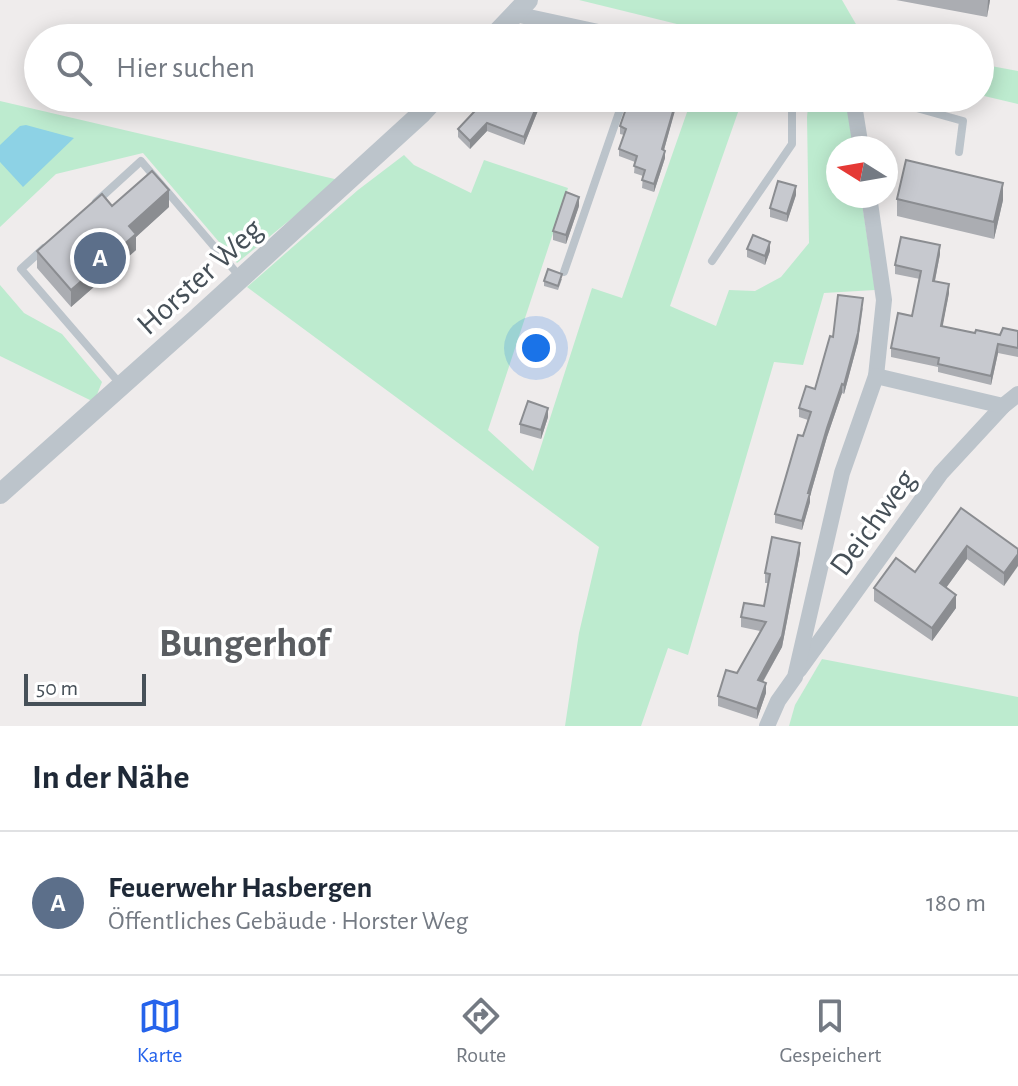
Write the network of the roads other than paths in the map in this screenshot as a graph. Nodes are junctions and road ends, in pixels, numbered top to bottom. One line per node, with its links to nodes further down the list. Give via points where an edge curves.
1 (510, 19): 2 (street)
2 (541, 24)
3 (423, 112): 15 (street, Horster Weg)
4 (619, 112): 14 (lane)
5 (792, 112): 13 (lane, via 792,144)
6 (856, 112): 8 (street)
7 (931, 112): 9 (lane, via 963,121)
8 (859, 136)
9 (959, 152)
10 (871, 208): 16 (street, Deichweg, via 884,300)
11 (86, 210): 15 (lane, via 141,161)
12 (53, 240): 17 (lane, via 21,269)
13 (712, 261)
14 (564, 272)
15 (241, 278): 17 (street, Horster Weg)
16 (876, 376): 19 (street); 21 (street, Deichweg, via 842,473)
17 (122, 387): 20 (street, Horster Weg)
18 (1018, 394): 19 (street, Deichweg)
19 (1003, 406): 21 (street, Deichweg, via 941,473)
20 (0, 494)
21 (795, 677): 22 (street, Deichweg)
22 (767, 726)

